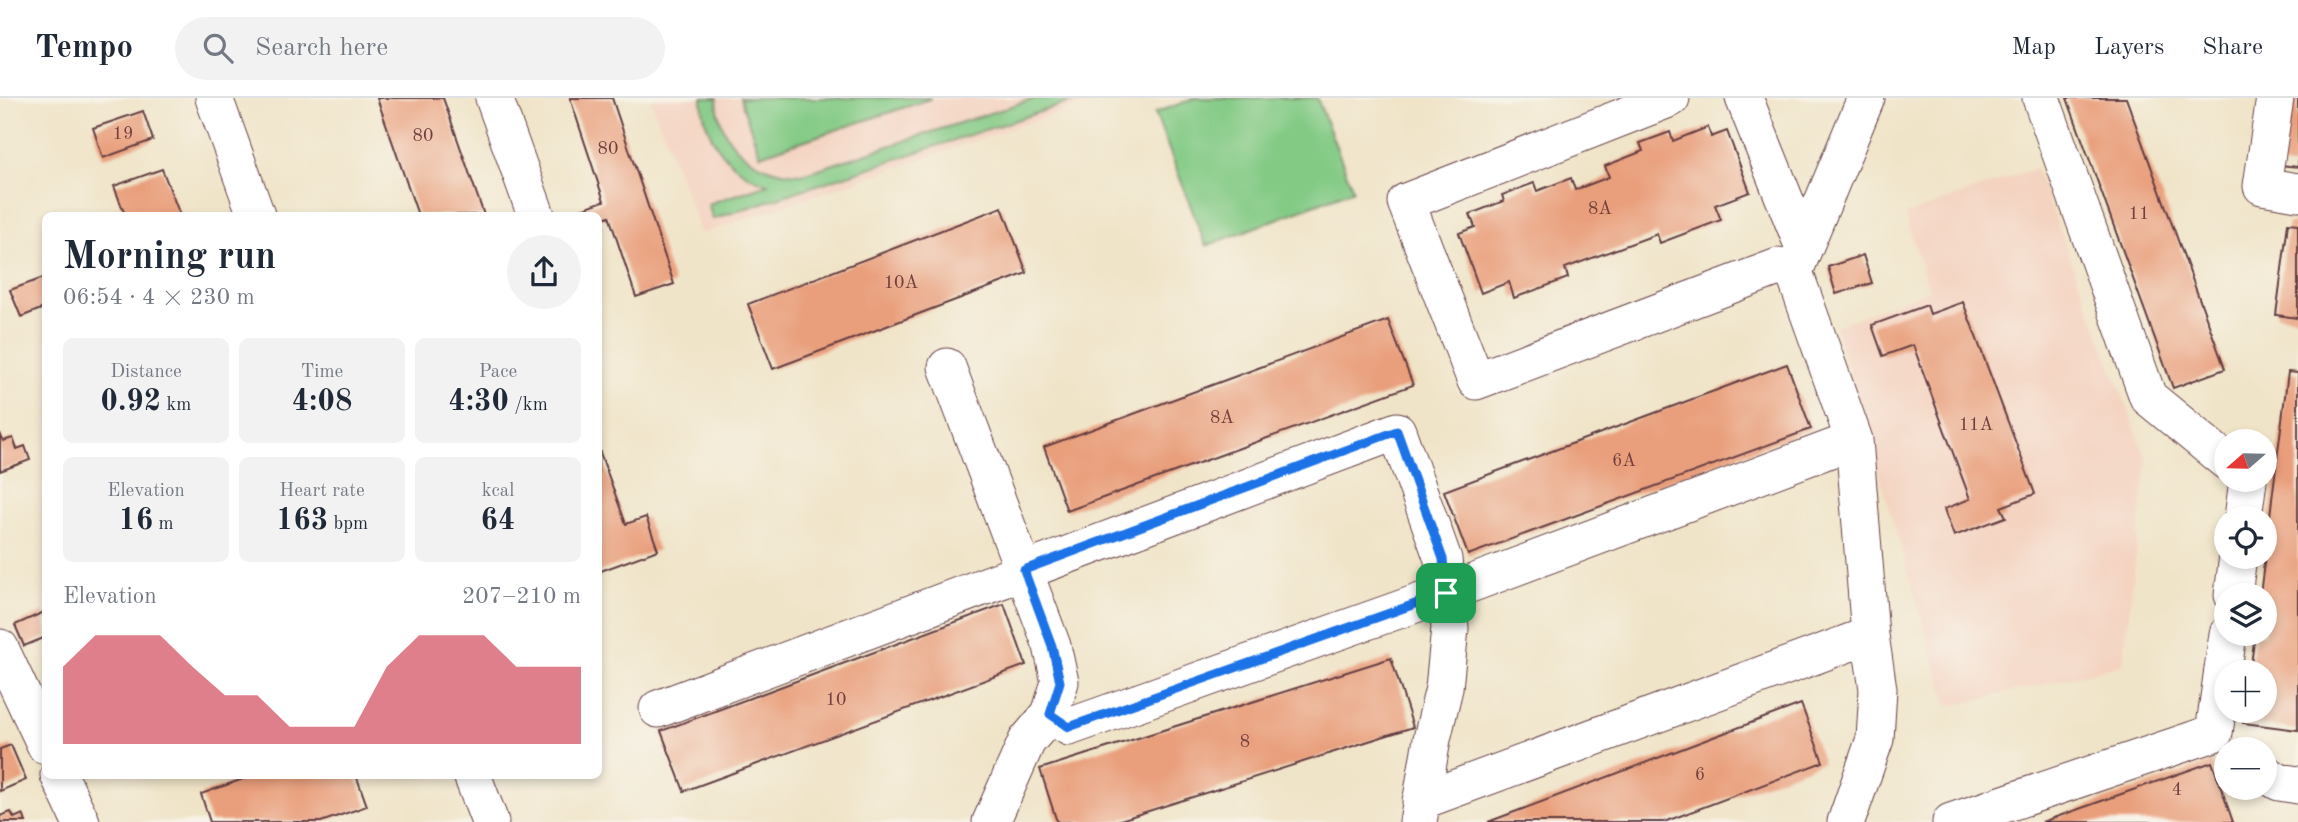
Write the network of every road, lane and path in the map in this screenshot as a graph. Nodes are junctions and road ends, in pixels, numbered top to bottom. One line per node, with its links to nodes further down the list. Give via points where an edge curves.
1 (214, 98): 9 (street)
2 (494, 98): 10 (street)
3 (1671, 98): 11 (street, via 1406,202 1476,381)
4 (1744, 98): 11 (street)
5 (1866, 98): 11 (street)
6 (2041, 98): 14 (street, via 2148,397)
7 (2275, 98): 8 (street, via 2262,186)
8 (2298, 192)
9 (255, 212)
10 (535, 212)
11 (1799, 260): 13 (street)
12 (947, 367): 15 (street)
13 (1854, 440): 16 (street); 17 (street)
14 (2214, 451)
15 (1024, 570): 16 (street, via 1397,431 1443,559); 20 (street); 21 (street, via 1060,682)
16 (1446, 593): 21 (street, via 1069,727); 29 (street, via 1450,628 1444,688)
17 (1870, 635): 29 (street); 33 (street, via 1878,690 1875,739)
18 (2227, 646): 23 (street)
19 (0, 648): 22 (street)
20 (658, 709)
21 (1050, 714): 32 (street, via 1027,741)
22 (42, 737)
23 (2223, 737)
24 (2214, 744): 34 (street)
25 (61, 779): 30 (street)
26 (474, 779): 31 (street)
27 (2277, 781): 28 (street)
28 (2298, 785)
29 (1419, 812)
30 (81, 822)
31 (490, 822)
32 (991, 822)
33 (1846, 822)
34 (1951, 822)

